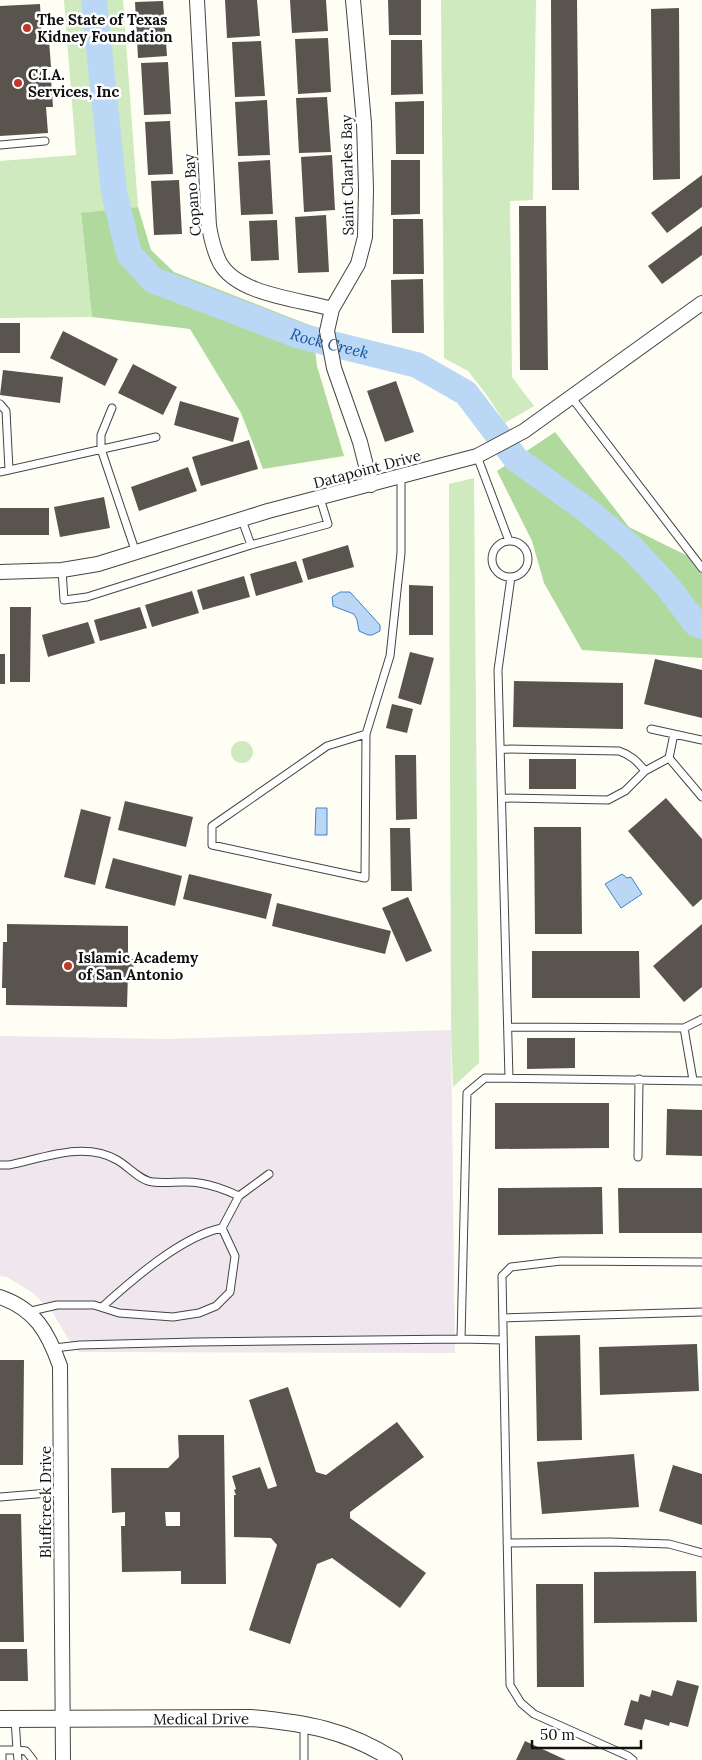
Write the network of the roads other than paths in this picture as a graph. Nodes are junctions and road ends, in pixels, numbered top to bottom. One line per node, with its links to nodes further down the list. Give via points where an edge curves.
1 (197, 0): 6 (street, Copano Bay, via 209,226 220,263 232,276 254,290)
2 (353, 0): 6 (street, Saint Charles Bay, via 364,123 365,237 358,264)
3 (45, 141): 4 (lane)
4 (0, 145)
5 (702, 303): 7 (street, Datapoint Drive)
6 (332, 309): 16 (street, Saint Charles Bay, via 327,331 330,354)
7 (572, 398): 12 (street, Datapoint Drive, via 524,432); 22 (lane)
8 (0, 404): 13 (lane, via 6,411)
9 (112, 408): 11 (lane, via 101,435)
10 (156, 437): 11 (lane)
11 (102, 449): 13 (lane); 21 (lane)
12 (482, 454): 15 (street, Datapoint Drive); 19 (lane)
13 (9, 470): 14 (lane)
14 (0, 472)
15 (402, 477): 16 (street, Datapoint Drive); 27 (lane, via 400,553 390,656)
16 (371, 485): 17 (street, Datapoint Drive)
17 (320, 498): 18 (street, Datapoint Drive); 20 (lane, via 328,524)
18 (242, 520): 20 (lane); 21 (street, Datapoint Drive)
19 (509, 541): 25 (lane, via 498,546 492,557 500,573); 25 (lane, via 521,545 528,555 523,572)
20 (251, 545): 23 (lane, via 74,600 64,600)
21 (136, 553): 23 (street, Datapoint Drive)
22 (702, 568)
23 (62, 570): 24 (street, Datapoint Drive)
24 (0, 572)
25 (511, 577): 30 (lane, via 498,670)
26 (651, 729): 28 (lane)
27 (366, 734): 27 (lane, via 327,746 212,826 212,846 365,878)
28 (674, 734): 29 (lane); 31 (lane)
29 (702, 740)
30 (500, 749): 32 (lane, via 619,751 628,754); 34 (lane)
31 (669, 758): 32 (lane); 33 (lane)
32 (645, 771): 34 (lane, via 625,790 608,800)
33 (702, 797)
34 (502, 798): 36 (lane)
35 (702, 1019): 37 (lane)
36 (508, 1027): 37 (lane); 38 (lane)
37 (684, 1028): 40 (lane)
38 (509, 1078): 39 (lane); 53 (lane, via 485,1078 467,1093)
39 (639, 1079): 40 (lane); 42 (lane)
40 (693, 1080): 41 (lane)
41 (702, 1081)
42 (638, 1157)
43 (0, 1165): 45 (lane, via 74,1150 97,1152 117,1160 151,1182 198,1182)
44 (269, 1174): 45 (lane)
45 (239, 1196): 46 (lane)
46 (222, 1228): 49 (lane, via 208,1231 174,1250); 49 (lane, via 235,1256 230,1292 216,1306 199,1313 173,1317 120,1313)
47 (702, 1262): 52 (lane, via 561,1261 511,1267 502,1276)
48 (0, 1297): 50 (street, Bluffcreek Drive, via 15,1302)
49 (102, 1307): 50 (lane, via 58,1306)
50 (27, 1312): 55 (street, Bluffcreek Drive, via 44,1330)
51 (702, 1312): 52 (lane)
52 (503, 1318): 54 (lane)
53 (461, 1339): 54 (lane); 55 (lane, via 195,1342)
54 (503, 1340): 58 (lane)
55 (54, 1348): 56 (street, Bluffcreek Drive, via 60,1366)
56 (61, 1492): 57 (lane); 60 (street, Bluffcreek Drive)
57 (0, 1497)
58 (507, 1543): 59 (lane, via 669,1544); 71 (lane, via 510,1685 521,1703 534,1714)
59 (702, 1553)
60 (63, 1718): 61 (street, Medical Drive); 62 (street, Medical Drive, via 251,1718); 68 (street, Bluffcreek Drive)
61 (7, 1719): 64 (lane)
62 (304, 1724): 69 (lane); 70 (street, Medical Drive, via 331,1730 369,1745)
63 (1, 1750): 64 (lane); 65 (lane)
64 (17, 1750): 66 (lane); 67 (lane, via 26,1751)
65 (2, 1760)
66 (18, 1760)
67 (33, 1760)
68 (63, 1760)
69 (304, 1760)
70 (394, 1760)
71 (632, 1760)

